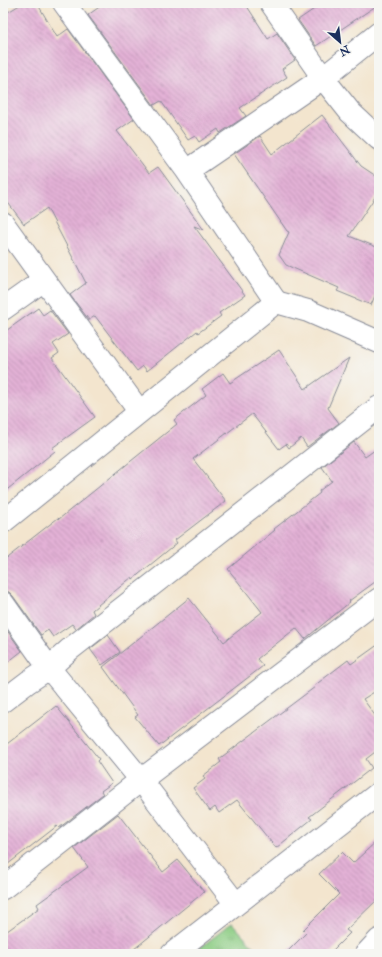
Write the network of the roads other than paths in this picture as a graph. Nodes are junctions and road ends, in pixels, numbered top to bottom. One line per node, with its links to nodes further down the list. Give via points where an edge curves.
1 (64, 3): 6 (street)
2 (270, 3): 4 (street)
3 (379, 32): 4 (street)
4 (324, 78): 5 (street, via 350,112); 6 (street)
5 (379, 139)
6 (187, 171): 9 (street)
7 (3, 223): 8 (street)
8 (44, 280): 10 (street); 13 (street)
9 (276, 302): 11 (street, via 308,311); 13 (street)
10 (3, 309)
11 (379, 342)
12 (379, 407): 17 (street)
13 (140, 412): 14 (street)
14 (3, 522)
15 (379, 598): 19 (street)
16 (3, 603): 17 (street)
17 (49, 668): 18 (street); 19 (street)
18 (3, 701)
19 (141, 780): 21 (street); 22 (street)
20 (379, 793): 22 (street)
21 (3, 888)
22 (236, 904): 24 (street)
23 (379, 940): 25 (street)
24 (172, 954)
25 (366, 954)

